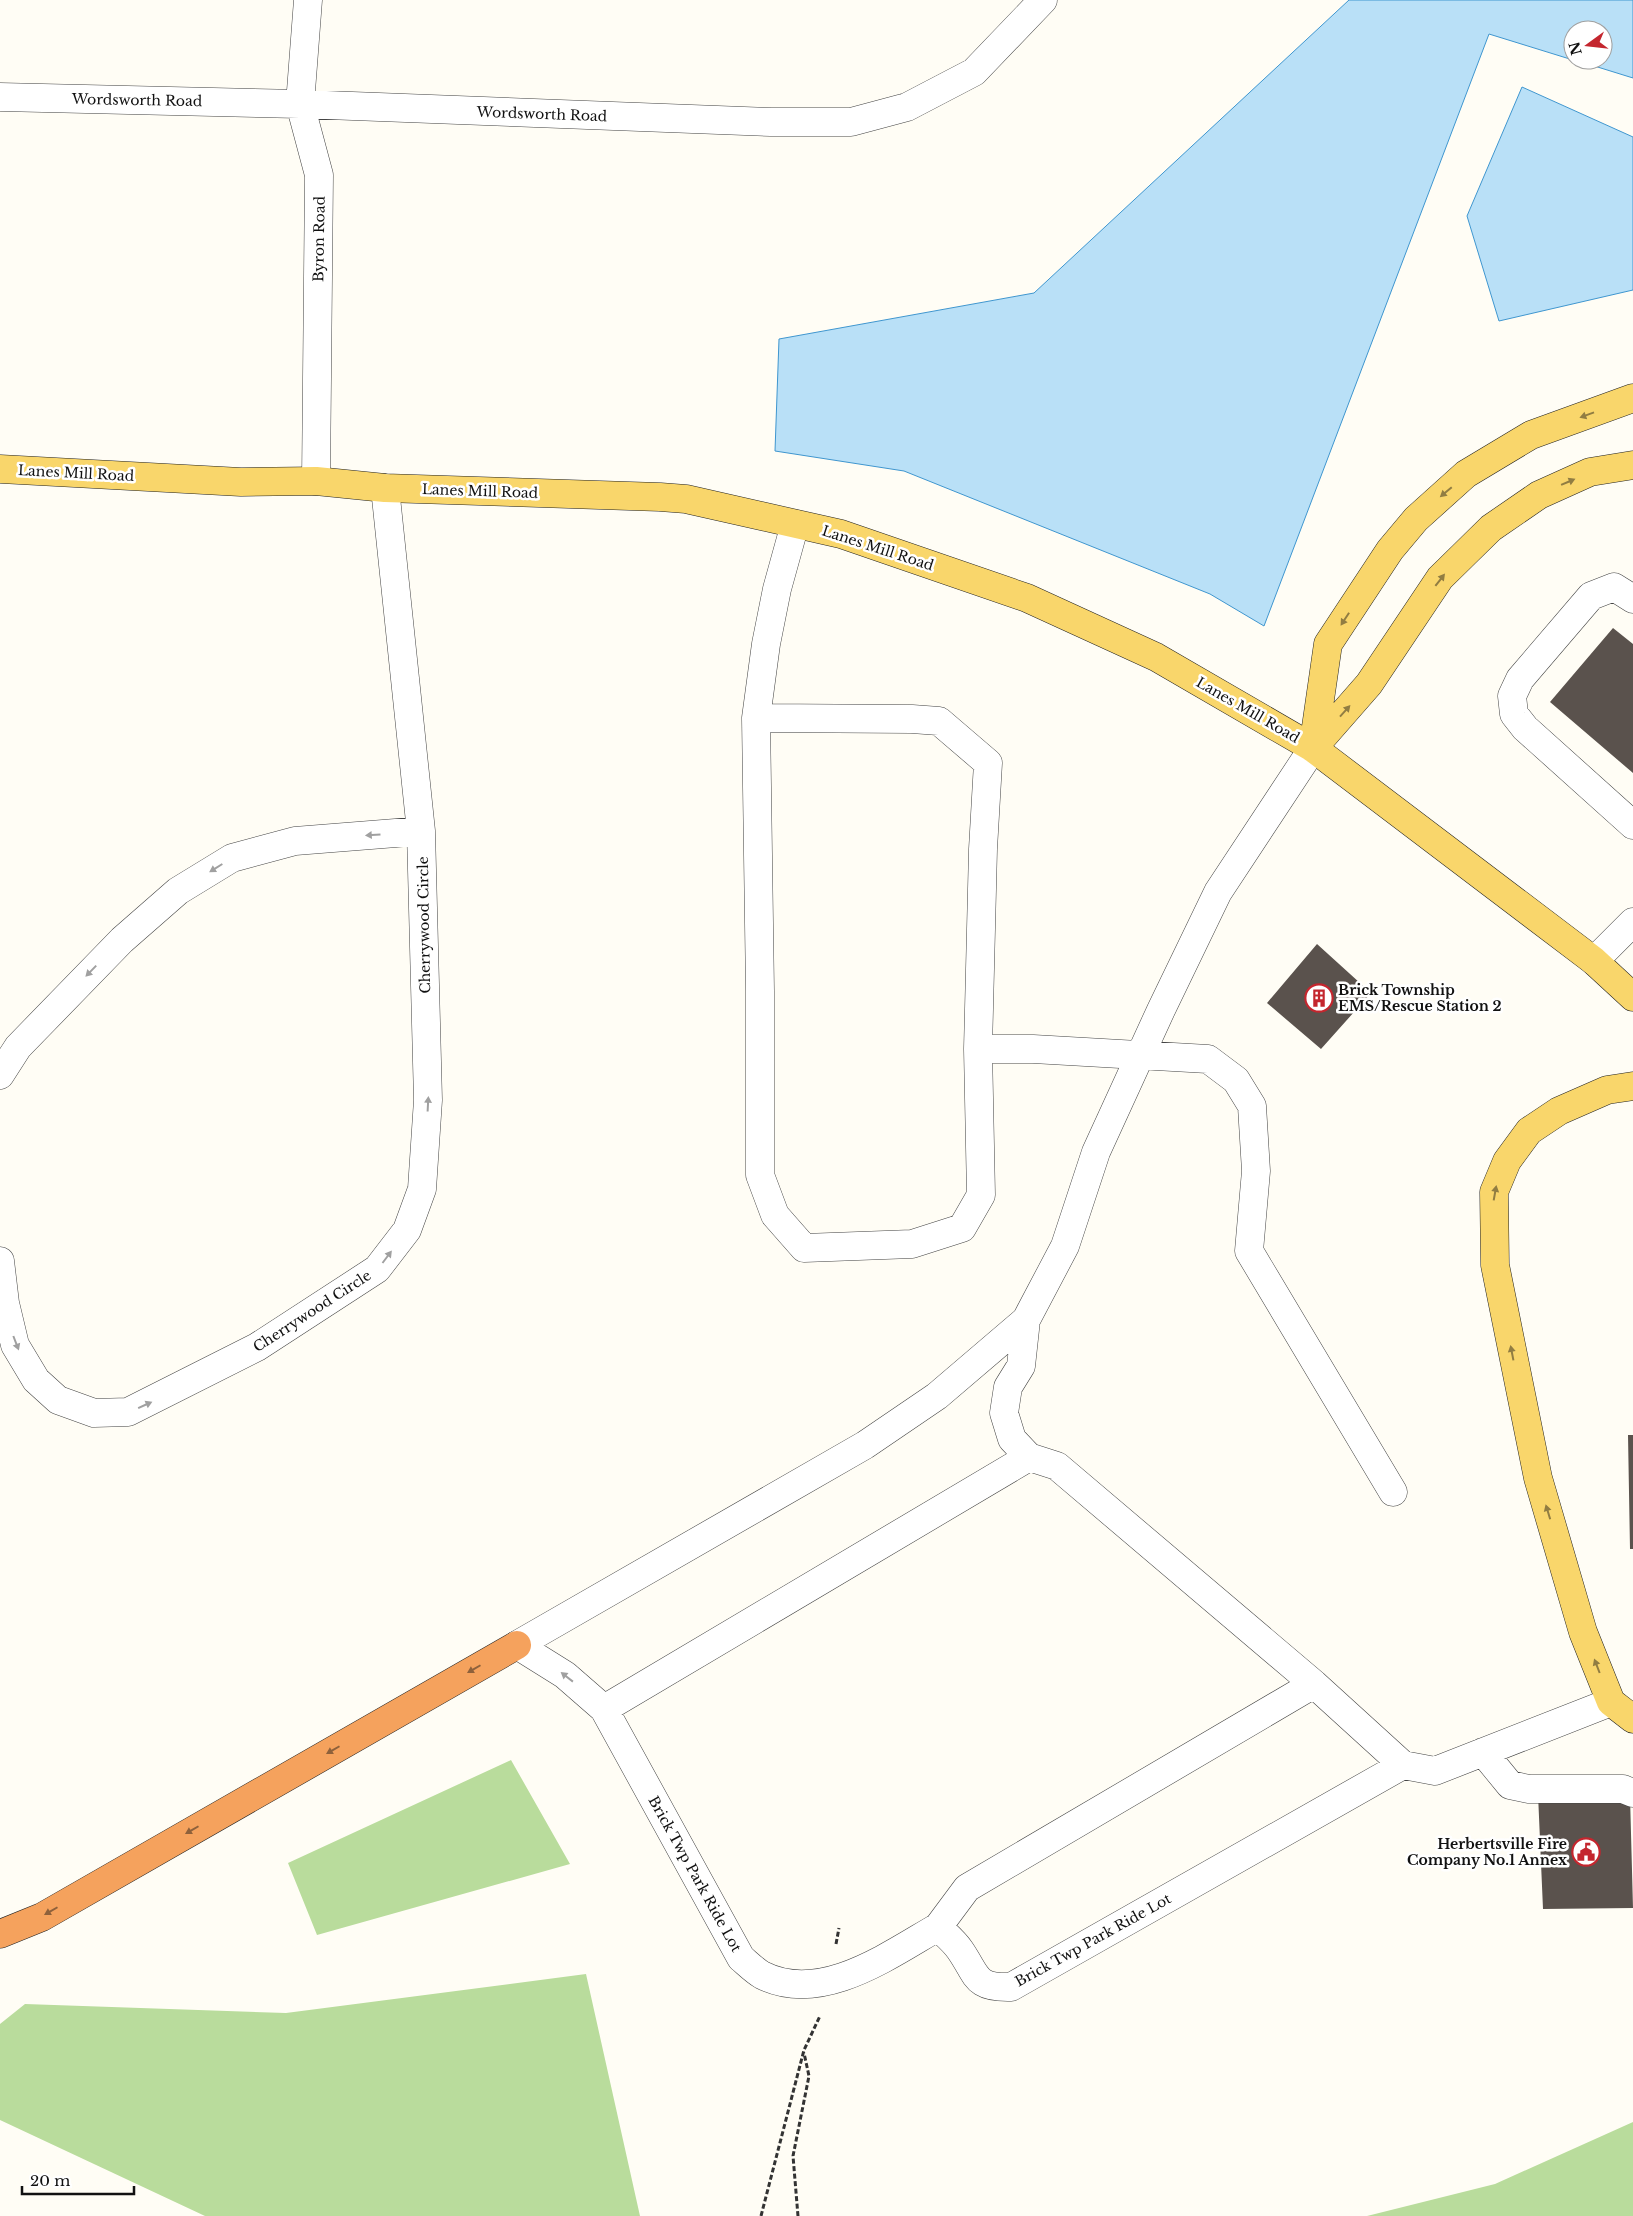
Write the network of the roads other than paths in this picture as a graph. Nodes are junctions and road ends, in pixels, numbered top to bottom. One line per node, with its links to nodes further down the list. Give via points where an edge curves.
1 (308, 0): 4 (street, Byron Road)
2 (1043, 0): 4 (street, Wordsworth Road, via 974,72 907,107 851,122 771,122)
3 (0, 97): 4 (street, Wordsworth Road)
4 (300, 104): 8 (street, Byron Road, via 319,175)
5 (1633, 398): 13 (main road, one-way to 13, via 1531,435 1466,474 1416,519 1390,550 1328,644)
6 (1633, 465): 13 (main road, one-way to 6, via 1370,684 1440,578 1491,528 1540,494 1590,472)
7 (0, 469): 8 (main road, Lanes Mill Road, via 240,482)
8 (316, 480): 9 (main road, Lanes Mill Road)
9 (385, 488): 10 (main road, Lanes Mill Road, via 686,499); 15 (street, Cherrywood Circle)
10 (795, 524): 12 (street, via 777,589); 13 (main road, Lanes Mill Road, via 841,534 1027,598 1156,657)
11 (1633, 599): 14 (street, via 1614,587 1590,596 1520,679 1512,696 1514,714 1525,728)
12 (756, 718): 19 (street, via 939,721 988,763); 19 (street, via 760,1175 775,1214 804,1248 912,1244 962,1228 981,1195)
13 (1313, 748): 17 (main road, Lanes Mill Road); 20 (street, via 1218,892)
14 (1633, 825)
15 (422, 831): 21 (street, one-way to 21, via 296,841 232,858 178,891 122,940 18,1047); 23 (street, Cherrywood Circle, one-way to 15, via 15,1345 36,1380 58,1400 94,1413 128,1412 158,1399 257,1347 377,1269 407,1230 422,1189 428,1100)
16 (1633, 922): 17 (street)
17 (1594, 961): 18 (main road, Lanes Mill Road)
18 (1633, 997)
19 (978, 1049): 20 (street)
20 (1139, 1056): 24 (street, via 1096,1152 1066,1246); 26 (street, via 1208,1059 1236,1080 1252,1106 1256,1171 1249,1251)
21 (0, 1075)
22 (1633, 1086): 29 (main road, one-way to 22, via 1584,1632 1538,1478 1495,1265 1494,1192 1507,1161 1529,1131 1559,1111 1607,1090)
23 (0, 1261)
24 (1026, 1320): 25 (street, via 1021,1366 1008,1387 1004,1413 1012,1439); 27 (street, via 937,1396 865,1445)
25 (1029, 1457): 28 (street, via 1057,1466); 30 (street)
26 (1393, 1492)
27 (517, 1645): 30 (street, Brick Twp Park Ride Lot, one-way to 27, via 565,1675); 36 (highway, one-way to 36, via 42,1917)
28 (1314, 1684): 33 (street); 35 (street, via 967,1888)
29 (1611, 1702): 31 (main road); 32 (street)
30 (604, 1709): 35 (street, Brick Twp Park Ride Lot, via 742,1958 761,1974 781,1982 805,1985 829,1980 866,1968)
31 (1633, 1719)
32 (1483, 1752): 33 (street, via 1435,1771); 34 (street, via 1510,1785 1529,1789 1623,1789)
33 (1403, 1765): 35 (street, Brick Twp Park Ride Lot, via 1011,1987 993,1988 976,1978 959,1949)
34 (1633, 1793)
35 (938, 1927)
36 (0, 1934)

